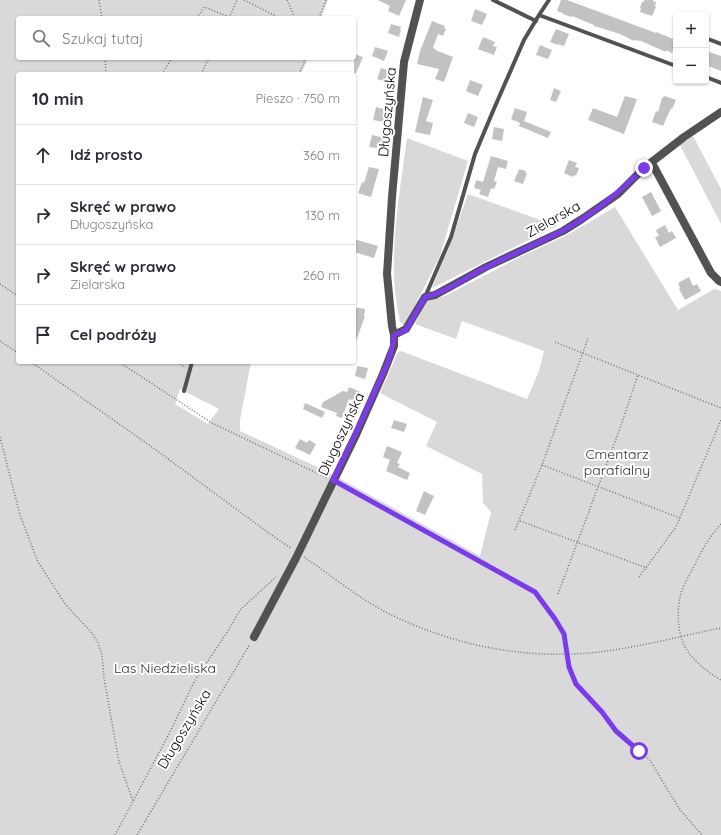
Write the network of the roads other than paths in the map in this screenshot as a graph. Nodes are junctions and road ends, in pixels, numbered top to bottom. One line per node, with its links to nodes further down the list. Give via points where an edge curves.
1 (420, 0): 15 (street, Długoszyńska, via 404,62 392,197 387,274)
2 (493, 0): 5 (lane)
3 (549, 0): 4 (lane)
4 (539, 15): 5 (lane); 8 (lane)
5 (536, 21): 14 (lane, via 524,40 475,154 451,237)
6 (709, 39): 7 (lane)
7 (721, 44)
8 (673, 65)
9 (709, 78): 10 (lane)
10 (721, 83)
11 (721, 112): 12 (street, Zielarska)
12 (652, 163): 13 (street, via 711,273); 14 (street, Zielarska, via 618,194 563,231 435,295)
13 (721, 282)
14 (425, 297): 15 (street, via 406,330)
15 (394, 335): 18 (street, Długoszyńska, via 394,346 356,435 299,553)
16 (191, 364): 17 (lane)
17 (184, 391)
18 (254, 637)

